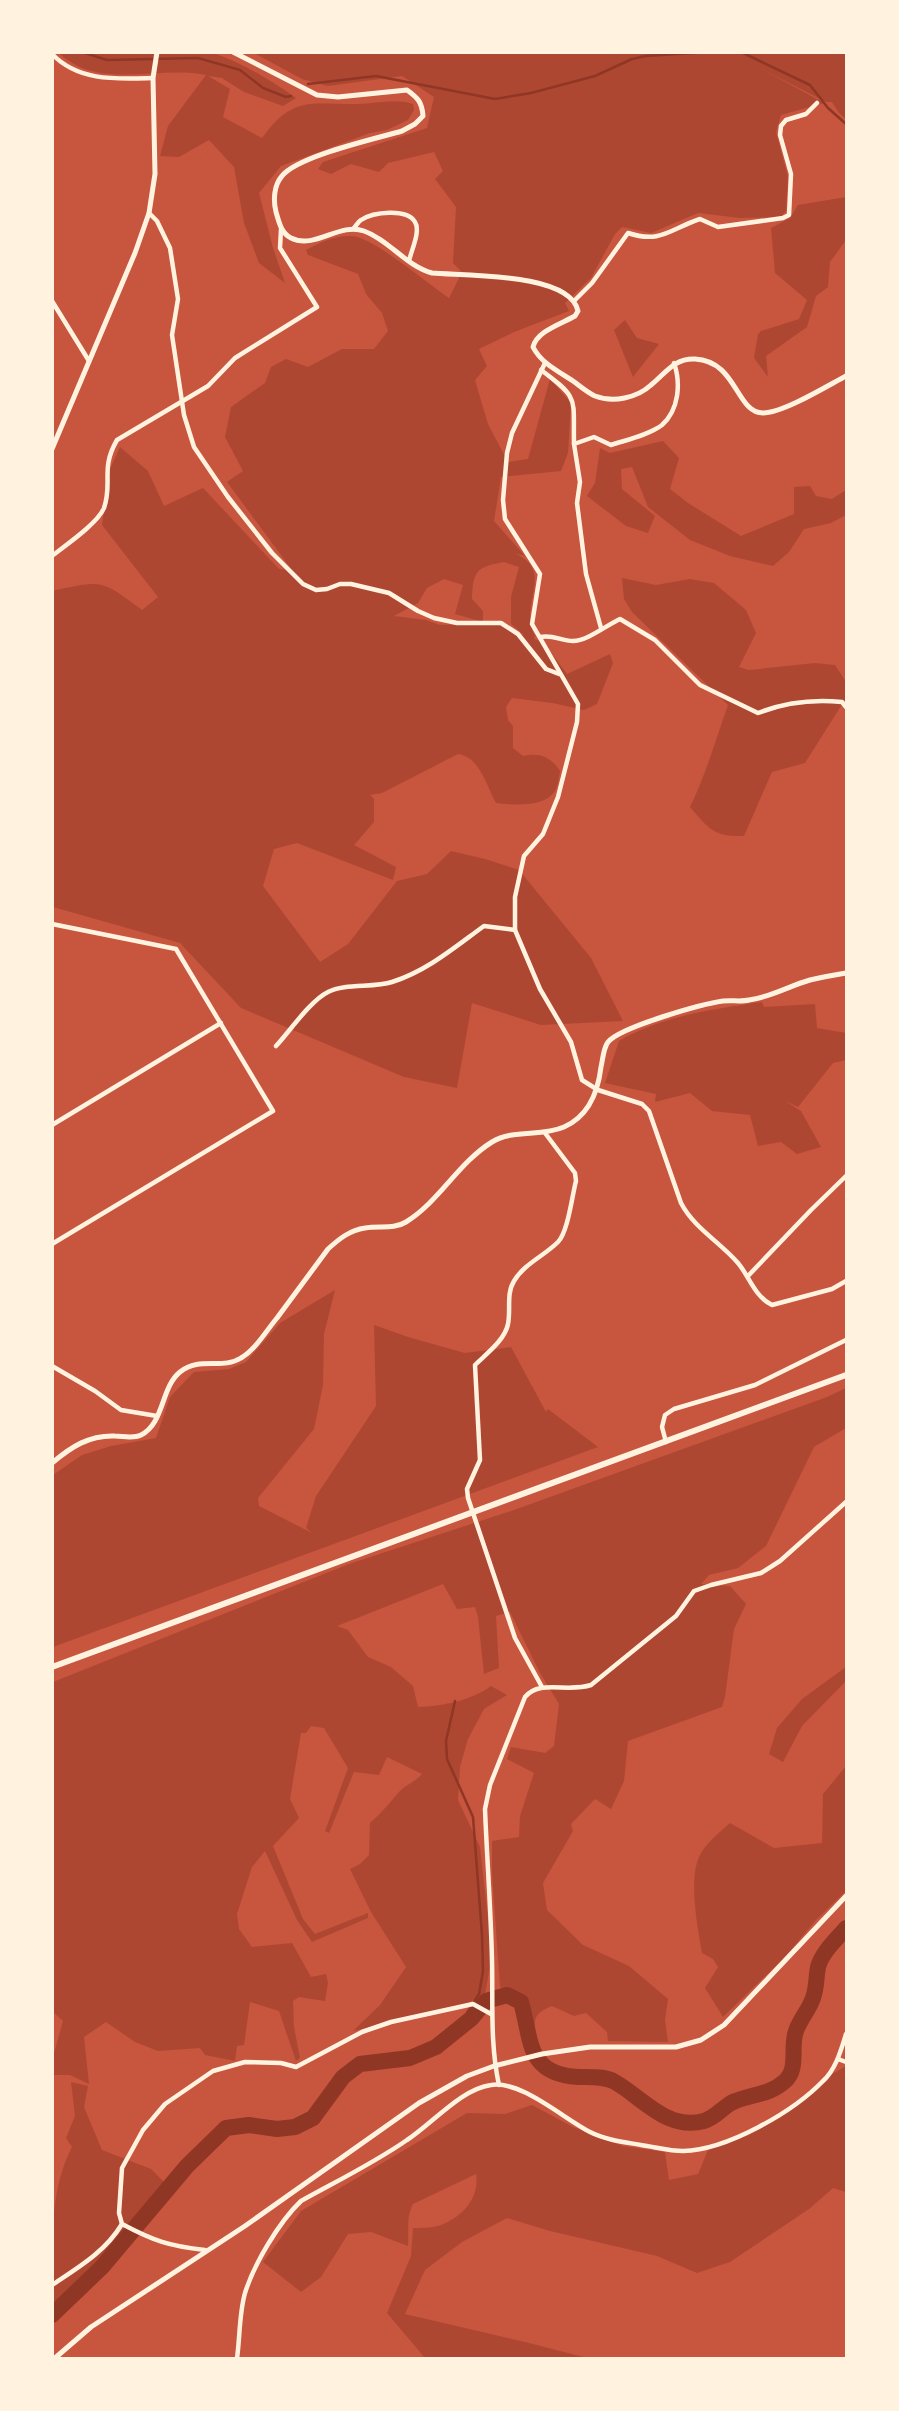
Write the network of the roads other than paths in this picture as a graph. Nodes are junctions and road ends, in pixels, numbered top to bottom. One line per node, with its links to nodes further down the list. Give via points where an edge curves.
1 (157, 52): 4 (street)
2 (233, 52): 8 (street, via 317,95 407,90 422,107 423,116 402,131 304,161 282,176 275,190)
3 (52, 54): 4 (street, via 63,64 99,78)
4 (153, 78): 6 (street, via 155,174)
5 (817, 103): 11 (street, via 781,126 791,174 789,215 718,227 700,219 657,238 628,233)
6 (149, 213): 12 (street); 17 (street, via 158,220 170,248 178,299 172,335)
7 (354, 228): 8 (street, via 307,242 288,237); 9 (street, via 375,236); 9 (street, via 374,215 409,216 417,229)
8 (281, 229): 17 (street, via 280,248 317,307 235,358 208,386)
9 (408, 261): 11 (street, via 432,273 531,280)
10 (52, 301): 12 (street)
11 (575, 301): 13 (street, via 575,316 534,341 538,357)
12 (89, 361): 19 (street)
13 (545, 363): 14 (street, via 595,396 610,399 650,387); 15 (street)
14 (674, 363): 16 (street, via 695,359 711,363 723,370 744,402 764,413); 18 (street, via 679,388 662,425 611,445 594,437)
15 (541, 370): 18 (street, via 573,399); 22 (street, via 512,433 503,500 505,519 540,574 532,624)
16 (846, 376)
17 (182, 403): 20 (street, via 117,440 106,468 103,510); 23 (street, via 194,447 272,553 303,584 316,590 351,584 389,593 434,618 501,623 517,634 545,669)
18 (574, 444): 21 (street, via 586,574)
19 (52, 449)
20 (52, 556)
21 (601, 628): 22 (street, via 578,641); 24 (street, via 621,619 655,640 700,685 758,712 803,701 842,702)
22 (540, 637): 23 (street)
23 (560, 675): 26 (street, via 578,704 577,722 558,797 543,834 523,856 514,897)
24 (846, 707)
25 (52, 923): 28 (street, via 176,949)
26 (515, 930): 29 (street, via 484,926 410,975 329,992); 30 (street, via 540,989 571,1042 582,1080)
27 (846, 973): 30 (street, via 809,980 749,1001 702,1005 630,1029 607,1043)
28 (220, 1023): 31 (street); 34 (street, via 273,1111)
29 (276, 1046)
30 (598, 1090): 32 (street, via 578,1117); 35 (street, via 642,1104 649,1111 687,1215)
31 (52, 1125)
32 (545, 1133): 40 (street, via 494,1140 404,1223 366,1228 338,1240 258,1342 241,1358 193,1364 177,1374); 45 (street, via 575,1173 576,1181 563,1234 514,1280 504,1334 475,1365 480,1460 467,1489 515,1638)
33 (846, 1176): 35 (street)
34 (52, 1244)
35 (748, 1276): 36 (street, via 763,1300 772,1305)
36 (846, 1281)
37 (846, 1340): 41 (street, via 755,1385 674,1409 665,1415 662,1427)
38 (52, 1366): 40 (street, via 121,1410)
39 (846, 1376): 41 (main road)
40 (157, 1416): 42 (street, via 141,1435 92,1438)
41 (666, 1442): 44 (main road)
42 (53, 1463)
43 (846, 1502): 45 (street, via 761,1573 694,1591 676,1616 591,1685)
44 (52, 1667)
45 (542, 1687): 47 (street, via 532,1689 520,1708 485,1810)
46 (846, 1896): 51 (street, via 724,2025 701,2040 676,2047 590,2047)
47 (491, 2014): 51 (street); 53 (street, via 473,2004 362,2032 296,2067 245,2062 213,2071 165,2104 143,2130 122,2168)
48 (846, 2034): 49 (street)
49 (838, 2059): 50 (street); 52 (street, via 825,2080 780,2113 718,2145 682,2151 617,2142 590,2132 528,2093)
50 (846, 2062)
51 (494, 2066): 52 (street); 54 (street, via 419,2103)
52 (499, 2085): 57 (street, via 491,2084 455,2102 408,2140 301,2200 289,2212 244,2295)
53 (122, 2224): 54 (street, via 172,2246); 55 (street, via 105,2247)
54 (205, 2250): 56 (street, via 91,2327)
55 (52, 2285)
56 (55, 2358)
57 (237, 2358)

